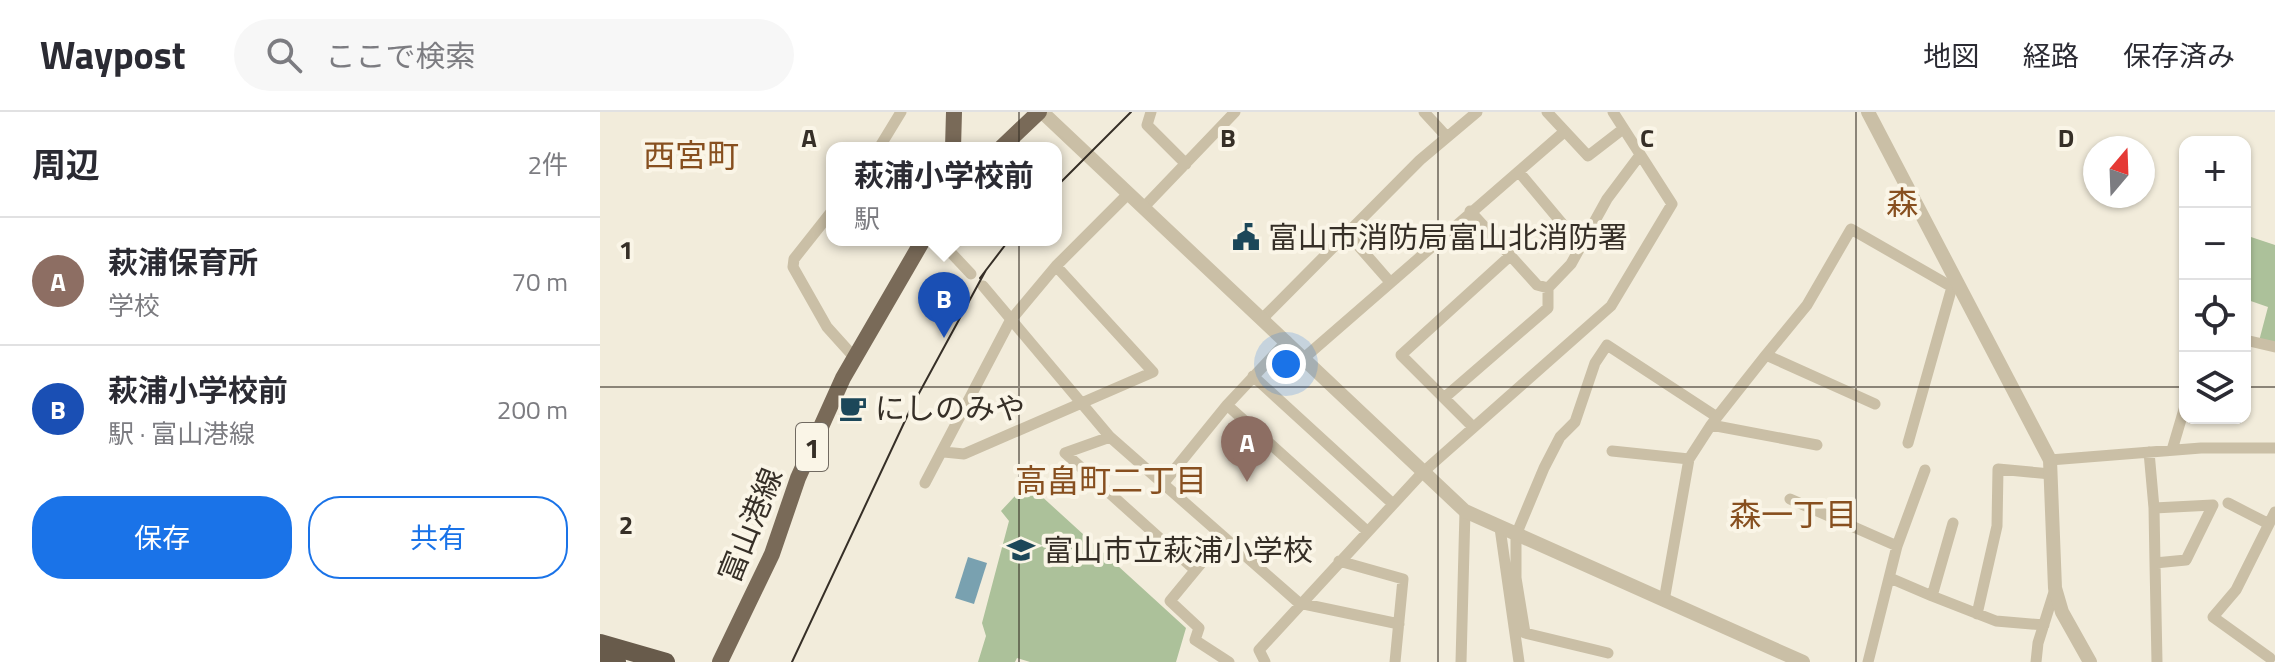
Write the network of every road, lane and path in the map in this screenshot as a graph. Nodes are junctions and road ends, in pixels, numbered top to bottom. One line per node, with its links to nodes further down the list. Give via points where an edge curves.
1 (901, 112): 14 (street)
2 (954, 112): 15 (main road)
3 (1041, 112): 16 (main road); 20 (street)
4 (1151, 112): 18 (street, via 1147,125)
5 (1235, 112): 18 (street)
6 (1424, 112): 13 (street)
7 (1547, 112): 12 (street)
8 (1613, 112): 11 (street)
9 (1868, 112): 33 (street)
10 (1473, 113): 13 (street)
11 (1623, 129): 12 (street, via 1588,156); 17 (street)
12 (1564, 132): 19 (street)
13 (1447, 137): 24 (street)
14 (883, 142)
15 (953, 142)
16 (1008, 142)
17 (1640, 155): 27 (street); 50 (street, via 1672,204 1611,306)
18 (1186, 164): 21 (street)
19 (1519, 172): 22 (street); 27 (street)
20 (1128, 194): 21 (street); 29 (street)
21 (1143, 208): 35 (street)
22 (1470, 211): 28 (street); 31 (street)
23 (826, 219): 41 (street, via 793,267 827,327)
24 (1348, 234): 31 (street); 35 (street)
25 (919, 246): 41 (main road, 富山港線 / 1)
26 (945, 246): 30 (street)
27 (1581, 246): 34 (street)
28 (1510, 256): 34 (street, via 1537,285); 44 (street, via 1401,355)
29 (1056, 266): 36 (street); 45 (street, via 1153,372)
30 (971, 274)
31 (1390, 282): 42 (street)
32 (983, 286): 36 (street)
33 (1955, 286): 40 (street, via 1851,229 1807,305); 52 (street); 60 (street)
34 (1548, 288): 44 (street, via 1548,308)
35 (1263, 318): 37 (street)
36 (1010, 321): 45 (street); 57 (street)
37 (1287, 341): 42 (street); 43 (street)
38 (2251, 341): 39 (street)
39 (2275, 347)
40 (1766, 355): 46 (street); 48 (street)
41 (854, 357): 94 (main road, 富山港線 / 1, via 798,478 772,554)
42 (1304, 358): 62 (street)
43 (1253, 376): 47 (street); 67 (street)
44 (1444, 398): 50 (street)
45 (1080, 402): 51 (street); 57 (street, via 964,454)
46 (1875, 404)
47 (1227, 405): 64 (street); 73 (street)
48 (1714, 421): 53 (street); 59 (street); 74 (street, via 1607,345 1595,363 1575,422 1560,437)
49 (2180, 424): 55 (street)
50 (1473, 427): 62 (street)
51 (1110, 437): 64 (street); 79 (street, via 1065,453)
52 (1908, 443)
53 (1817, 445)
54 (2275, 448): 55 (street)
55 (2172, 450): 58 (street)
56 (1612, 451): 59 (street)
57 (944, 452): 63 (street)
58 (2149, 452): 60 (street); 68 (street)
59 (1689, 459): 83 (street)
60 (2050, 467): 81 (street); 85 (street, via 1998,469 1997,526)
61 (1925, 470): 76 (street)
62 (1422, 473): 67 (street); 69 (street)
63 (925, 483)
64 (1162, 485): 75 (street)
65 (1790, 499): 76 (street)
66 (2228, 503): 70 (street)
67 (1393, 504): 73 (street)
68 (2154, 508): 78 (street); 78 (street, via 2213,505 2186,560)
69 (1465, 511): 72 (street); 98 (street)
70 (2272, 518): 91 (street, via 2236,590 2213,617)
71 (1953, 523): 82 (street)
72 (1500, 528): 74 (street); 99 (street)
73 (1367, 531): 77 (street)
74 (1516, 535): 83 (street); 89 (street, via 1525,633)
75 (1222, 538): 79 (street); 84 (street)
76 (1897, 546): 80 (street)
77 (1339, 561): 84 (street); 86 (street, via 1403,579)
78 (2155, 563): 104 (street)
79 (1195, 570): 95 (street, via 1170,601 1199,628 1195,640)
80 (1890, 578): 82 (street); 101 (street)
81 (2055, 588): 87 (street); 103 (street)
82 (1932, 596): 85 (street)
83 (1664, 601): 100 (street)
84 (1299, 603): 86 (street); 96 (street, via 1259,650)
85 (1977, 614): 87 (street)
86 (1399, 624): 97 (street)
87 (2044, 625): 102 (street)
88 (600, 643): 93 (highway)
89 (1608, 653)
90 (600, 657): 92 (highway)
91 (2270, 658)
92 (617, 662)
93 (666, 662)
94 (720, 662)
95 (1229, 662)
96 (1265, 662)
97 (1395, 662)
98 (1461, 662)
99 (1519, 662)
100 (1803, 662)
101 (1868, 662)
102 (2036, 662)
103 (2090, 662)
104 (2157, 662)

